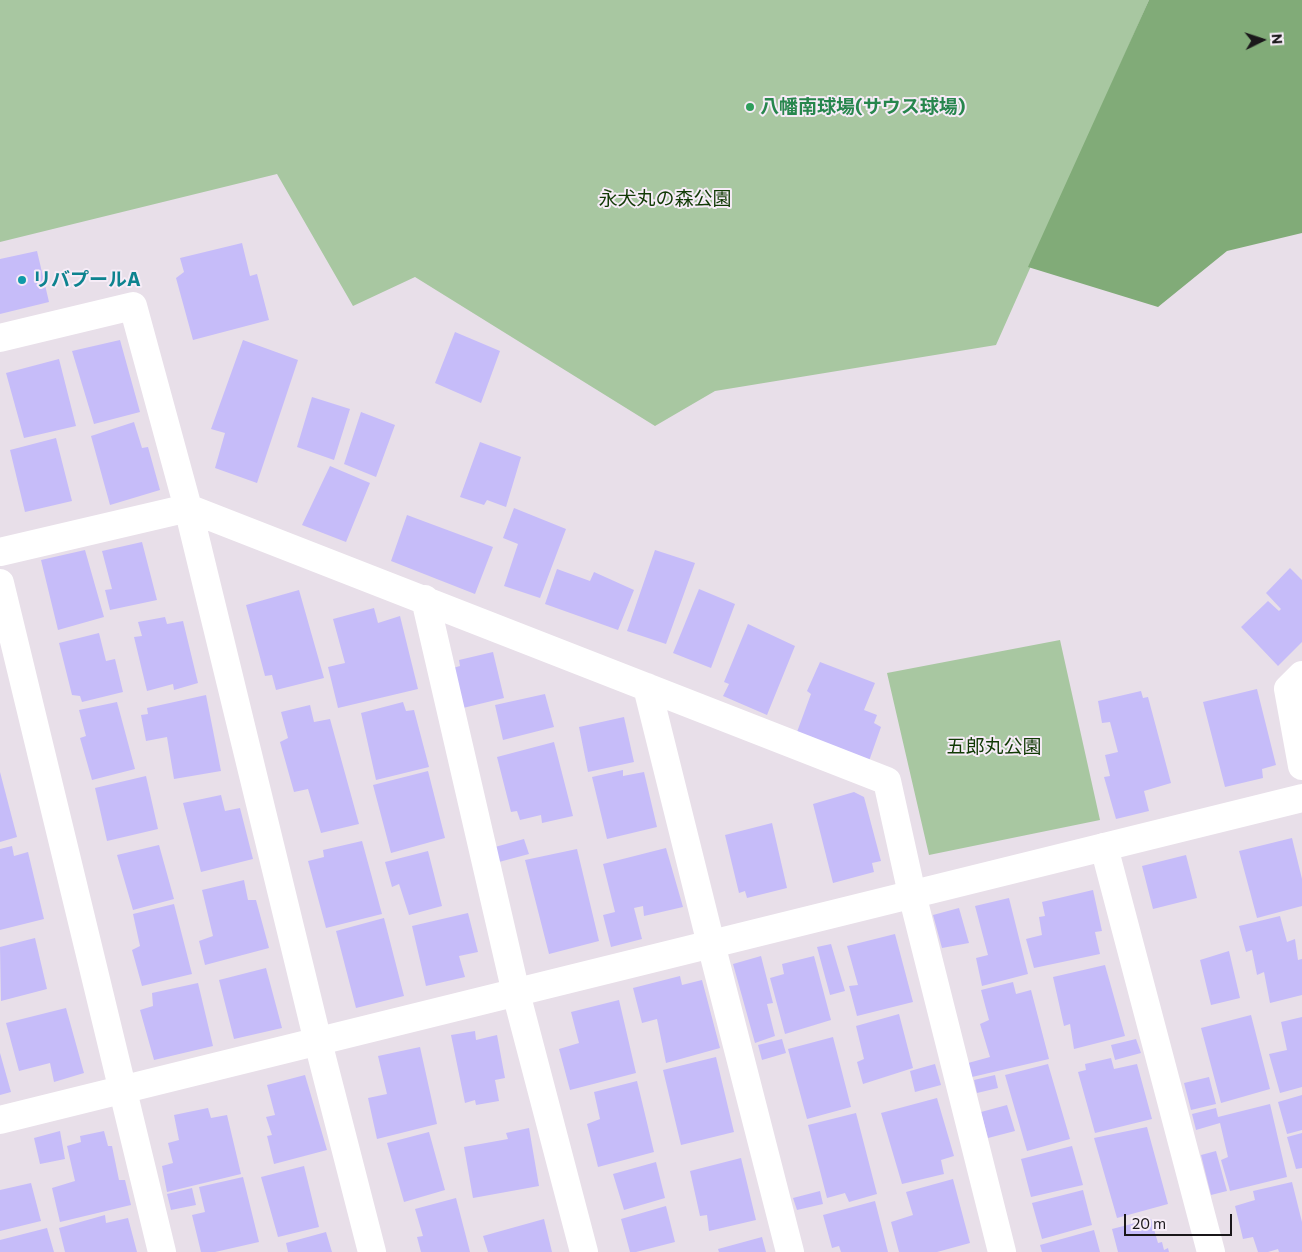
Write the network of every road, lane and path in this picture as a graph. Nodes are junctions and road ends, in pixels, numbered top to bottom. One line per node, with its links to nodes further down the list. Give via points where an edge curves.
1 (0, 338): 2 (street, via 133,306)
2 (188, 508): 3 (street); 5 (street); 14 (street)
3 (0, 552)
4 (0, 583): 15 (street)
5 (425, 599): 7 (street); 13 (street)
6 (1302, 675): 8 (street, via 1288,689)
7 (647, 687): 11 (street, via 887,781); 12 (street)
8 (1302, 766)
9 (1302, 798): 10 (street)
10 (1104, 847): 11 (street); 22 (street)
11 (912, 894): 12 (street); 21 (street)
12 (711, 944): 13 (street); 20 (street)
13 (516, 993): 14 (street); 19 (street)
14 (318, 1042): 15 (street); 18 (street)
15 (122, 1090): 16 (street); 17 (street)
16 (0, 1120)
17 (162, 1252)
18 (372, 1252)
19 (584, 1252)
20 (790, 1252)
21 (1002, 1252)
22 (1211, 1252)

